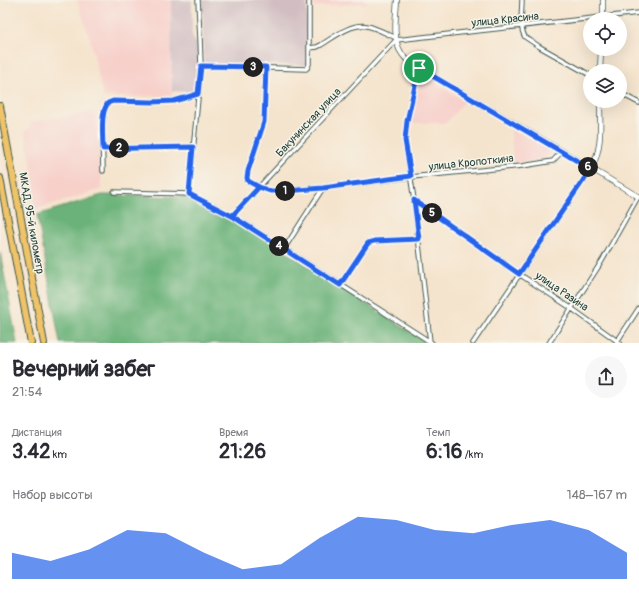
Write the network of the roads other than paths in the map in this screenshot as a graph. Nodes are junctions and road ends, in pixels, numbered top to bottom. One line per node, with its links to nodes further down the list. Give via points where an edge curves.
1 (198, 0): 13 (street)
2 (309, 0): 12 (street)
3 (397, 0): 11 (street)
4 (522, 0): 10 (street)
5 (603, 0): 6 (street)
6 (603, 12)
7 (639, 13): 8 (street, улица Красина)
8 (627, 15)
9 (583, 20): 10 (street, улица Красина)
10 (522, 27): 11 (street, улица Красина); 16 (street, via 523,35 528,40)
11 (396, 39): 12 (street, улица Красина, via 367,26 356,26); 15 (street, via 402,55); 31 (street, Бакунинская улица)
12 (310, 48): 14 (street, via 307,68)
13 (201, 66): 14 (street); 17 (street)
14 (266, 67): 31 (street, via 263,126 247,178)
15 (419, 68): 26 (street); 29 (street, via 405,140)
16 (583, 71)
17 (198, 94): 24 (street); 25 (street, via 174,101 108,103 103,118)
18 (627, 97): 20 (street)
19 (0, 102): 23 (highway)
20 (639, 103)
21 (0, 106): 23 (highway, МКАД, 95-й километр)
22 (600, 108): 27 (street, via 600,145)
23 (2, 115): 47 (highway, МКАД, 95-й километр)
24 (193, 147): 25 (street); 34 (street)
25 (103, 149): 28 (street)
26 (562, 151): 27 (street); 29 (street, улица Кропоткина, via 547,162)
27 (591, 169): 35 (street); 40 (street)
28 (103, 171)
29 (411, 176): 32 (street, улица Кропоткина); 36 (street)
30 (0, 180): 46 (highway, МКАД, 95-й километр)
31 (259, 187): 32 (street, улица Кропоткина, via 270,191); 37 (street, Бакунинская улица)
32 (323, 188): 39 (street)
33 (114, 192): 34 (street)
34 (189, 194): 37 (street)
35 (639, 197): 42 (street)
36 (414, 200): 38 (street); 40 (street, улица Разина)
37 (232, 216): 39 (street)
38 (419, 239): 41 (street, via 368,243); 44 (street)
39 (284, 249): 41 (street)
40 (519, 274): 42 (street, улица Разина); 48 (street)
41 (340, 285): 44 (street)
42 (571, 308): 45 (street, улица Разина); 49 (street)
43 (639, 308): 45 (street)
44 (431, 342)
45 (618, 342)
46 (31, 343)
47 (44, 343)
48 (473, 343)
49 (549, 343)

